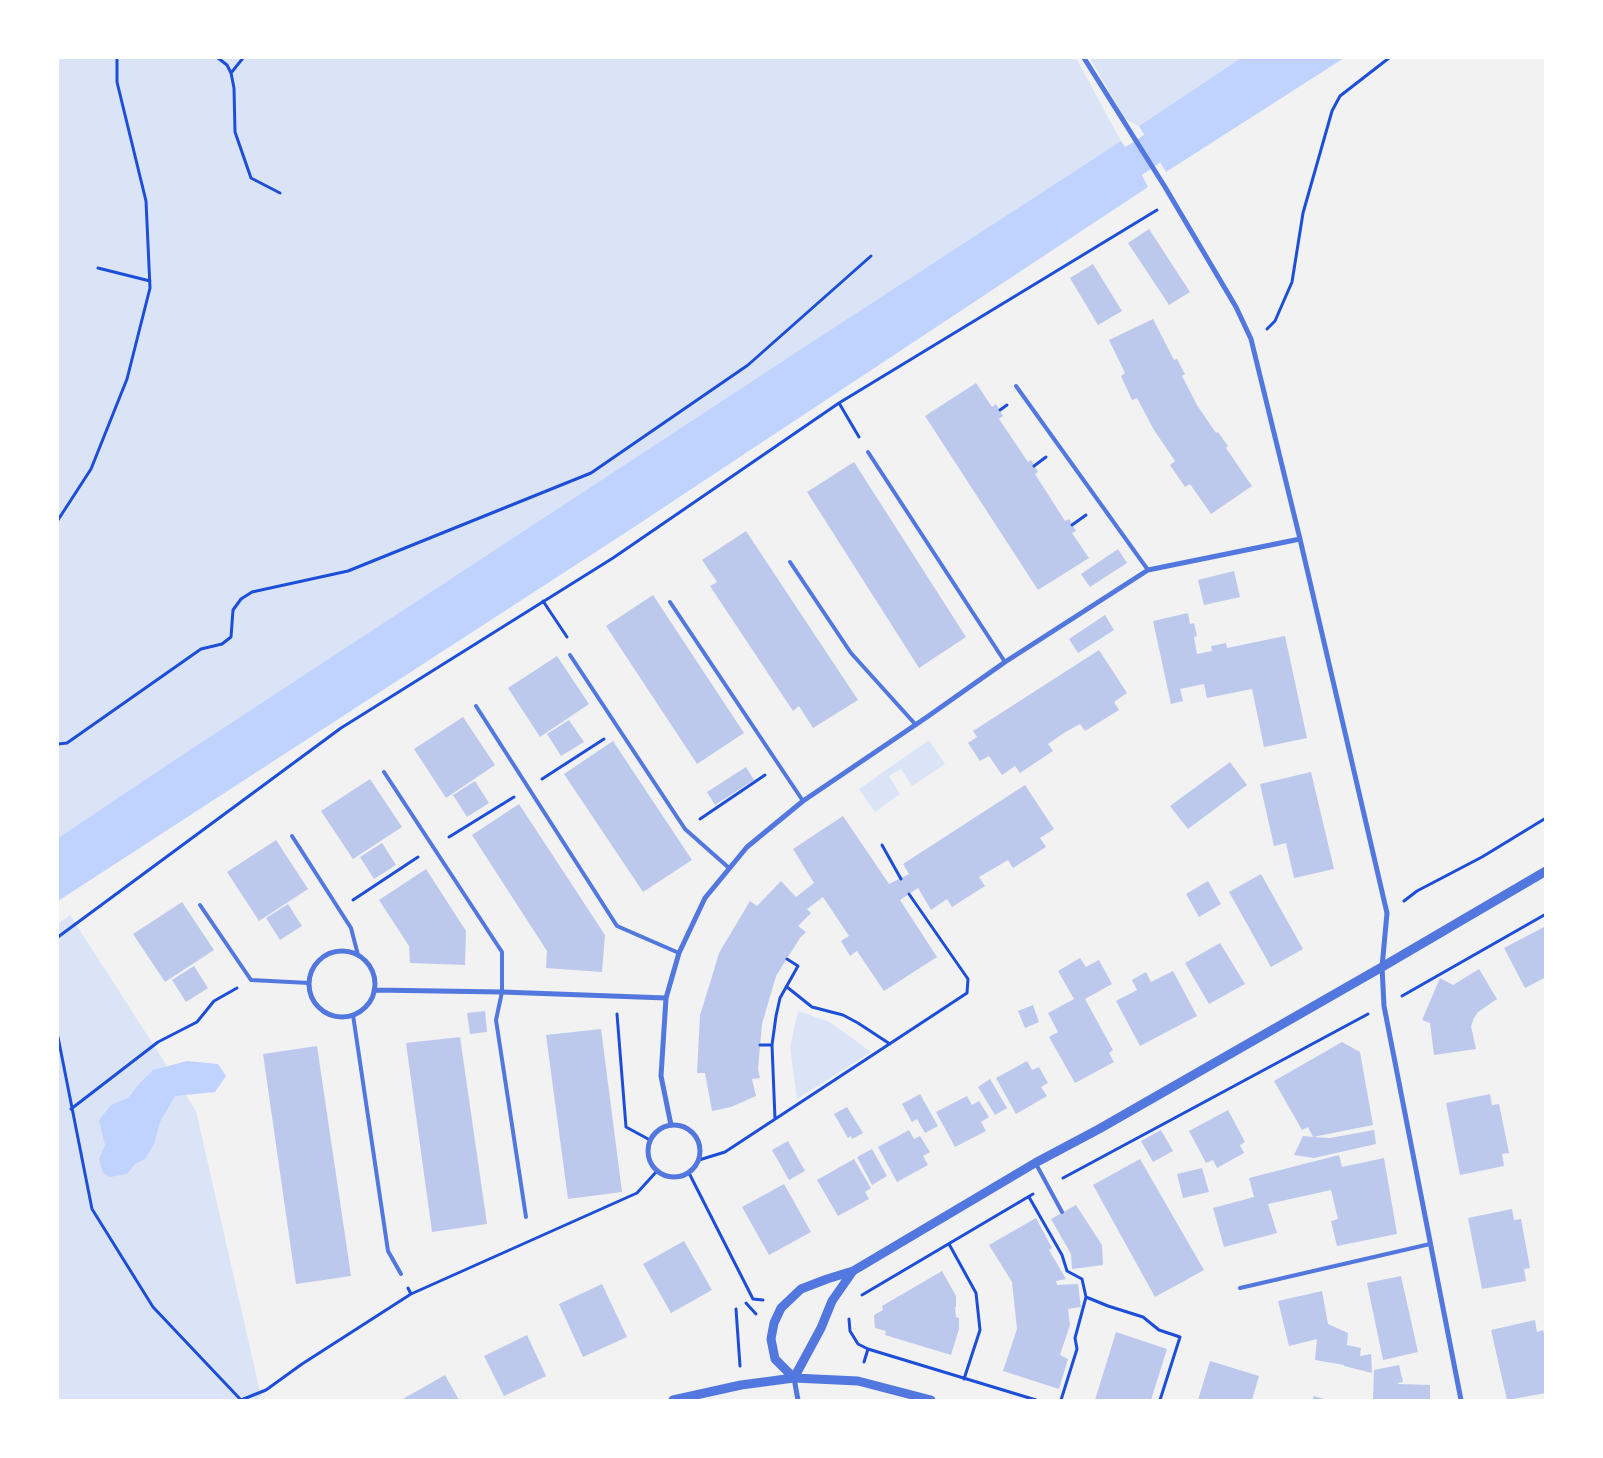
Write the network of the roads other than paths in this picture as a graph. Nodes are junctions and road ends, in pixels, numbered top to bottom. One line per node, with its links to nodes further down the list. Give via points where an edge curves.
1 (1084, 58): 4 (street, via 1236,307 1252,344)
2 (1016, 386): 6 (lane)
3 (868, 452): 9 (lane)
4 (1300, 539): 6 (street); 20 (street, via 1387,913)
5 (790, 562): 11 (lane, via 852,653)
6 (1148, 570): 9 (street)
7 (670, 602): 13 (lane)
8 (570, 655): 15 (lane, via 685,829)
9 (1005, 662): 11 (street)
10 (476, 706): 18 (lane, via 618,926)
11 (916, 724): 13 (street)
12 (384, 772): 23 (lane, via 502,952)
13 (803, 801): 15 (street, via 747,847)
14 (292, 836): 19 (lane, via 351,928)
15 (729, 868): 18 (street, via 705,898)
16 (1546, 871): 20 (street)
17 (200, 905): 21 (lane, via 251,980)
18 (679, 953): 24 (street)
19 (358, 955): 21 (street, via 339,952 322,958 310,974); 22 (street, via 371,970)
20 (1382, 967): 27 (street); 30 (street, via 1384,1006)
21 (309, 983): 25 (street, via 313,1000 326,1013 344,1017)
22 (374, 990): 23 (street); 25 (street, via 367,1005)
23 (502, 992): 24 (street); 29 (lane, via 496,1020)
24 (666, 998): 26 (street, via 661,1076)
25 (353, 1015): 32 (lane, via 388,1251)
26 (671, 1125): 26 (street, via 688,1129 699,1142 699,1160 689,1173 681,1177 664,1176 648,1157 650,1140 655,1133)
27 (1036, 1163): 28 (lane); 31 (street)
28 (1062, 1212)
29 (526, 1217)
30 (1430, 1244): 33 (lane); 38 (street)
31 (853, 1271): 34 (street, via 832,1301); 34 (street, via 801,1289 781,1308 771,1339 775,1359)
32 (401, 1274)
33 (1240, 1288)
34 (794, 1378): 35 (street, via 741,1385); 36 (street); 37 (street, via 858,1381)
35 (673, 1400)
36 (798, 1400)
37 (932, 1400)
38 (1462, 1400)

